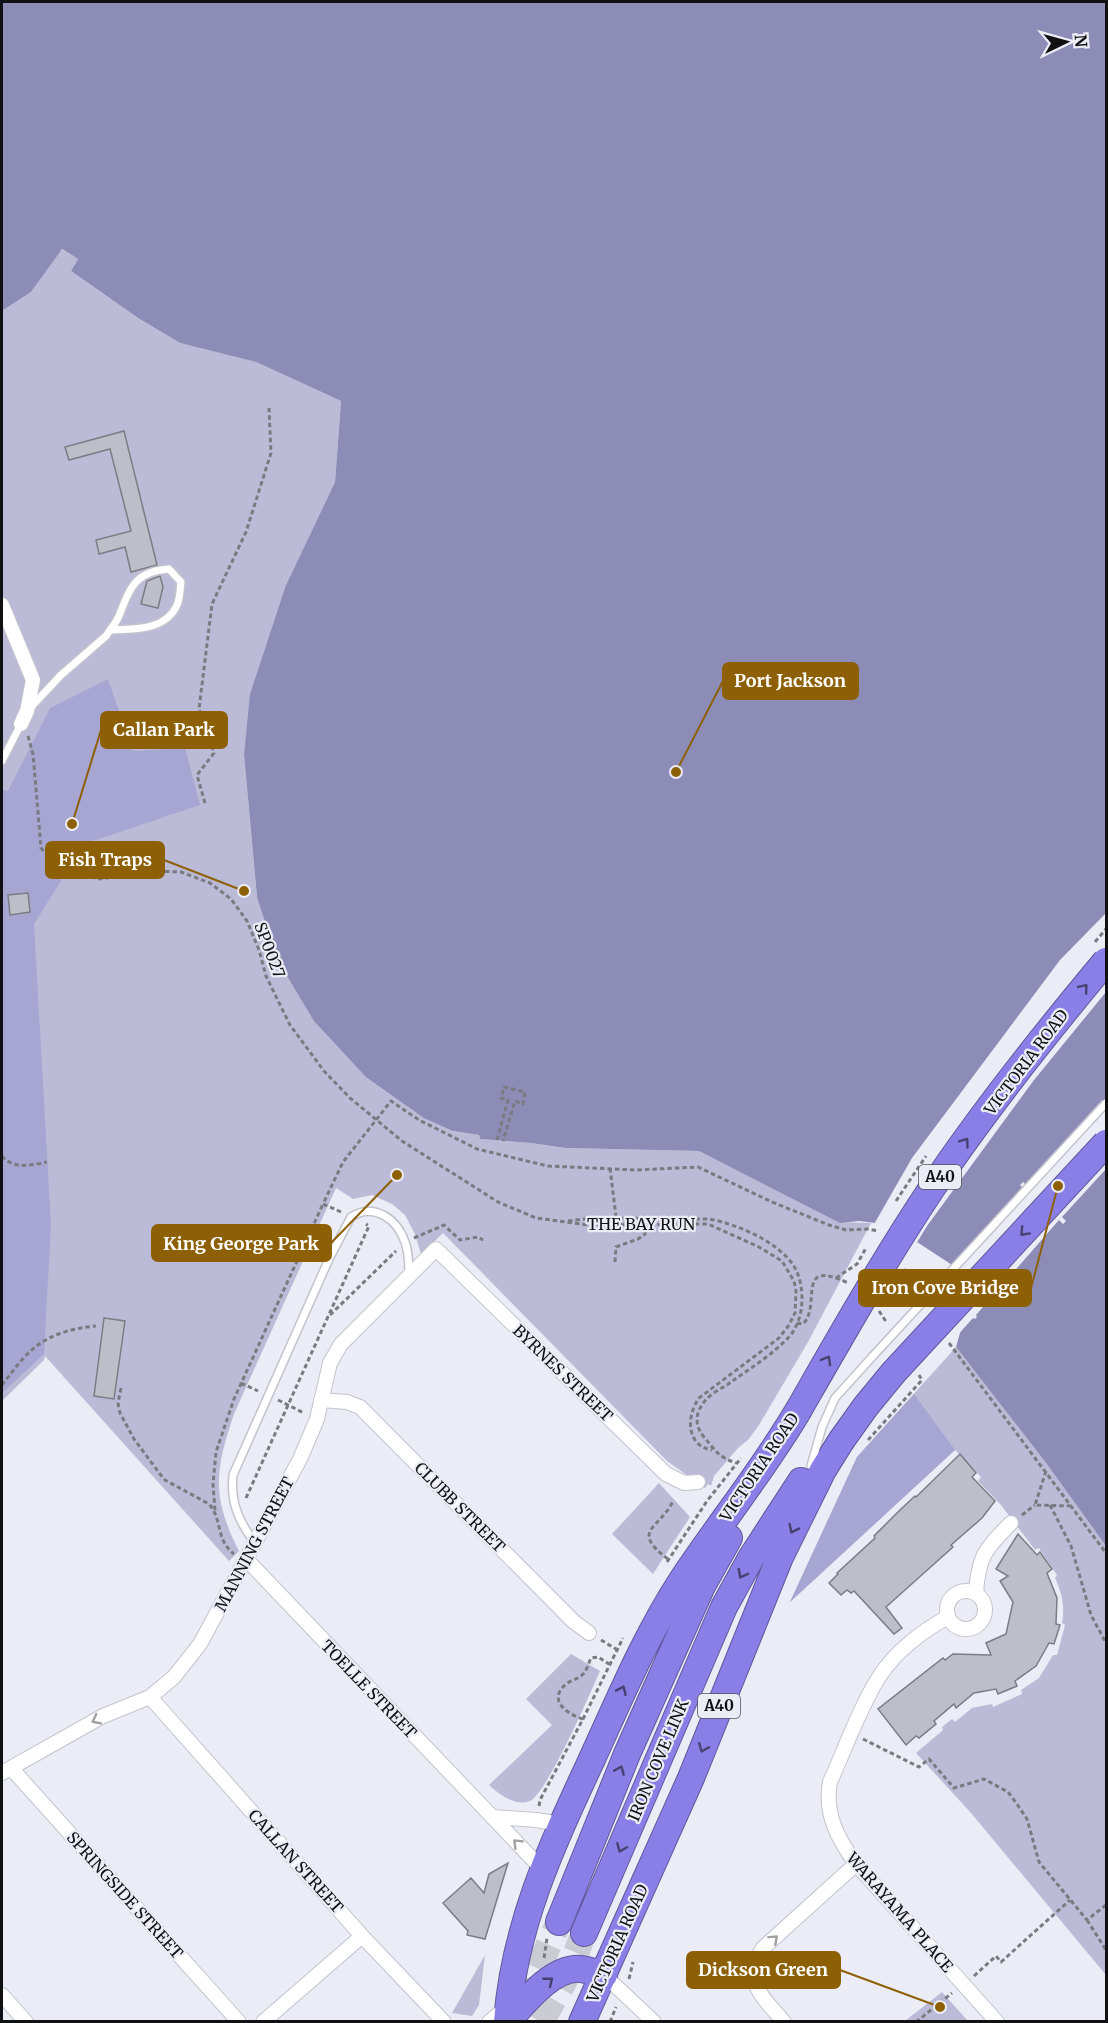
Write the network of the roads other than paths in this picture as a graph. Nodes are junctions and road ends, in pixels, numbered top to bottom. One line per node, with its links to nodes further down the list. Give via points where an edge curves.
1 (2, 605): 3 (street, via 33,680)
2 (110, 630): 2 (lane, via 135,581 154,570 169,569 181,582 177,606 164,621 144,629); 3 (lane)
3 (27, 711): 4 (street)
4 (21, 724): 5 (lane)
5 (2, 761)
6 (1107, 961): 12 (highway, VICTORIA ROAD / A40, one-way to 6, bridge, via 870,1285 933,1186 1041,1039)
7 (1107, 1103): 13 (lane, bridge, via 835,1398)
8 (1107, 1143): 13 (highway, VICTORIA ROAD / A40, one-way to 13, bridge)
9 (436, 1248): 10 (street, MANNING STREET); 14 (street, BYRNES STREET, via 666,1474 684,1483)
10 (409, 1275): 11 (street, MANNING STREET, via 336,1351); 16 (lane, via 405,1243 389,1217 373,1210 351,1217 235,1468 234,1505 239,1521)
11 (321, 1400): 16 (street, MANNING STREET, via 300,1459); 20 (street, CLUBB STREET, via 360,1407)
12 (793, 1419): 24 (highway, VICTORIA ROAD / A40, one-way to 12, via 628,1676 658,1620); 27 (highway, IRON COVE LINK, one-way to 12, via 702,1586 788,1446)
13 (834, 1438): 28 (highway, IRON COVE LINK, one-way to 28, via 811,1466 724,1606); 30 (highway, VICTORIA ROAD / A40, one-way to 30)
14 (698, 1482)
15 (1011, 1523): 18 (street, via 979,1562)
16 (255, 1543): 17 (street, MANNING STREET)
17 (247, 1560): 21 (street, MANNING STREET, via 200,1644 174,1677); 23 (street, TOELLE STREET)
18 (976, 1594): 19 (street, via 964,1591 953,1596 947,1606); 19 (street, via 984,1604 984,1617 975,1627 963,1629)
19 (948, 1617): 25 (street, WARAYAMA PLACE, via 919,1636 885,1669 830,1782 829,1814)
20 (589, 1633)
21 (150, 1697): 22 (street, MANNING STREET, one-way to 22, via 103,1716); 29 (street, CALLAN STREET)
22 (6, 1771): 34 (street, SPRINGSIDE STREET)
23 (492, 1817): 24 (street); 26 (street, TOELLE STREET, one-way to 23)
24 (561, 1824): 26 (highway, VICTORIA ROAD / A40)
25 (856, 1864): 39 (street, one-way to 25, via 758,1991 753,1978 758,1957 763,1948); 40 (street, WARAYAMA PLACE)
26 (542, 1869): 32 (highway, VICTORIA ROAD / A40, via 518,1944)
27 (553, 1929)
28 (584, 1933)
29 (362, 1936): 35 (street); 36 (street, CALLAN STREET)
30 (604, 1975): 32 (highway, one-way to 30, via 562,1972 579,1969); 37 (highway, VICTORIA ROAD / A40); 38 (street)
31 (2, 1995): 33 (street)
32 (503, 2018)
33 (25, 2021)
34 (238, 2022)
35 (263, 2022)
36 (444, 2022)
37 (582, 2022)
38 (654, 2022)
39 (784, 2022)
40 (997, 2022)

